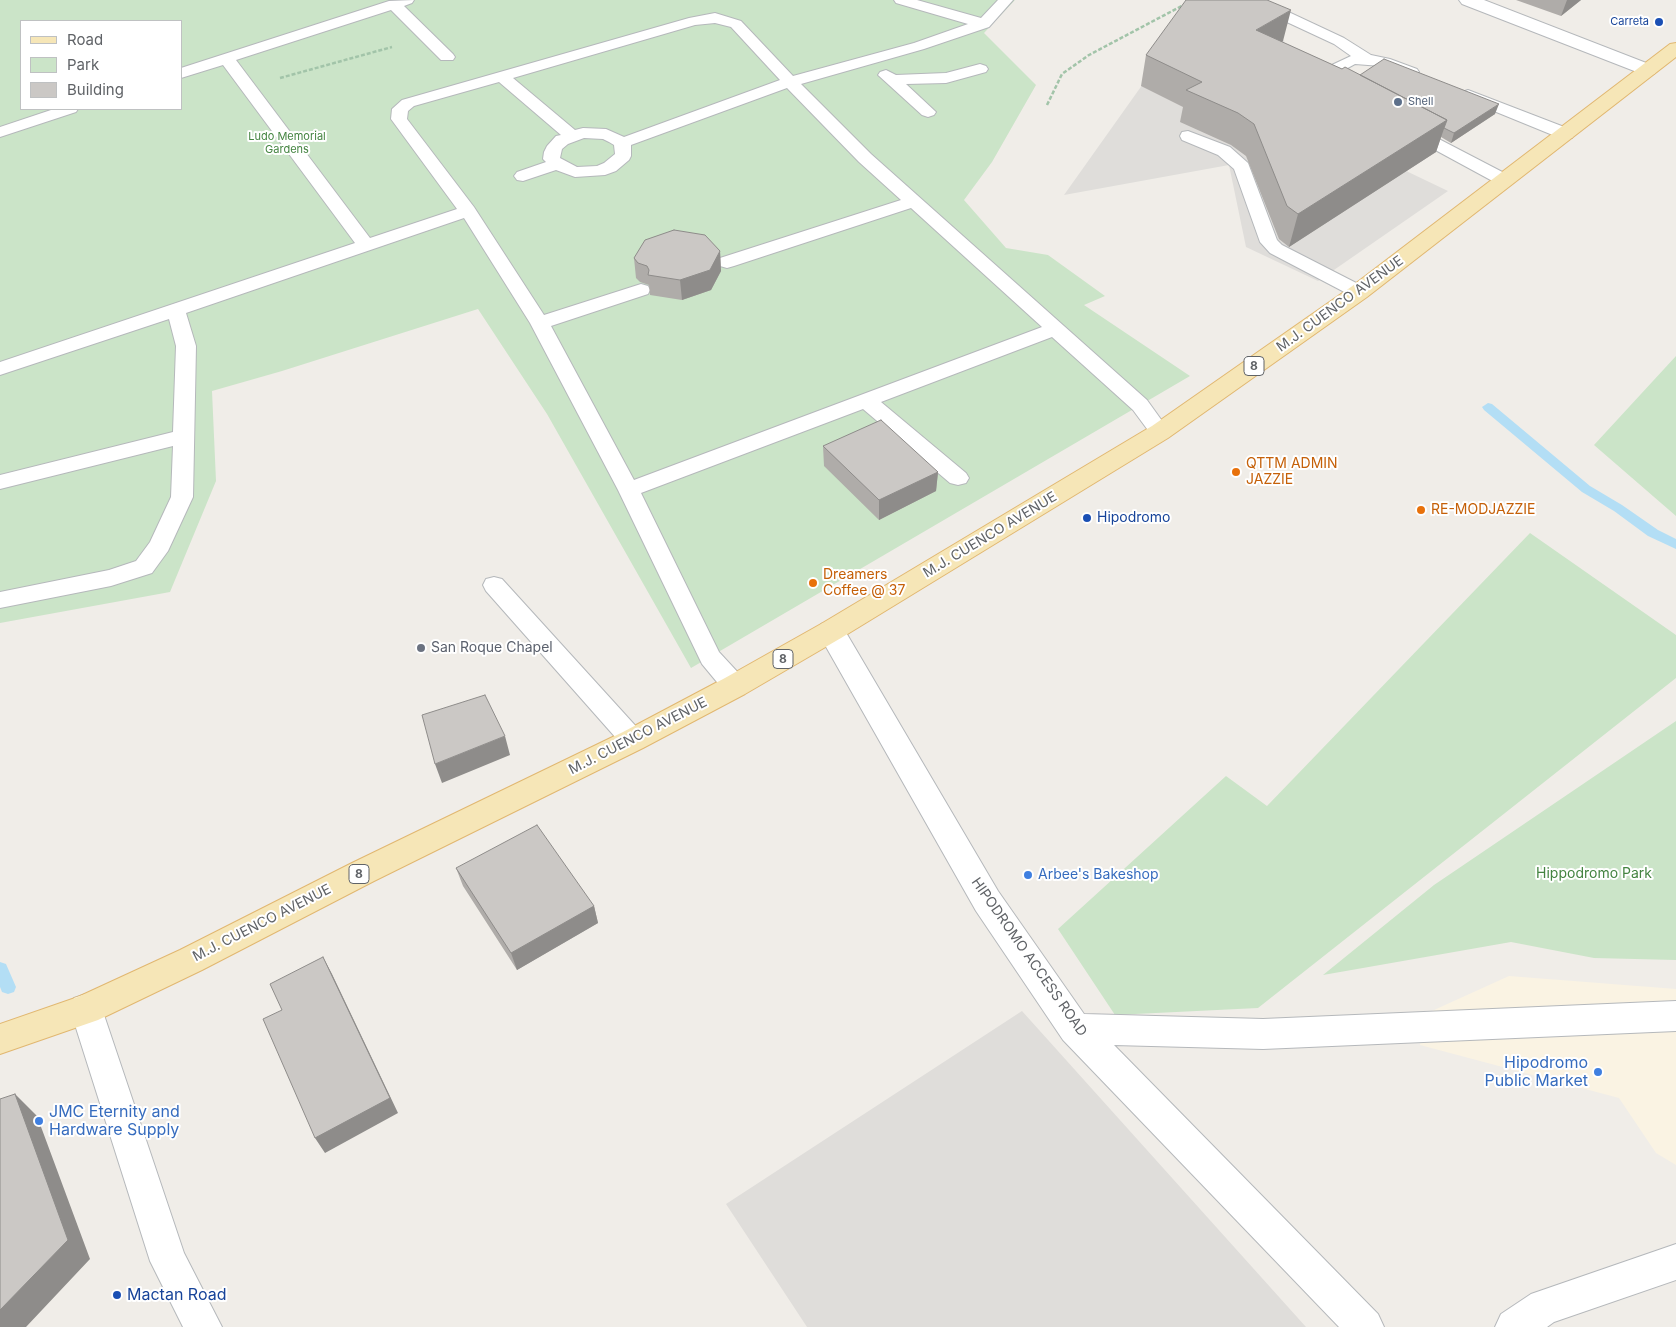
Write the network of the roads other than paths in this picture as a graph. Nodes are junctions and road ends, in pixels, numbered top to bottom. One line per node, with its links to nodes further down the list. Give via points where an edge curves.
1 (901, 0): 6 (lane)
2 (1006, 0): 6 (lane)
3 (1251, 0): 10 (lane, via 1339,41)
4 (1468, 0): 13 (street)
5 (401, 2): 8 (lane, via 427,37); 9 (lane)
6 (984, 24): 11 (lane)
7 (1676, 48): 13 (main road, M.J. CUENCO AVENUE / 8)
8 (447, 57)
9 (226, 58): 15 (lane); 35 (lane)
10 (1366, 59): 18 (lane, via 1384,62); 21 (lane, via 1352,60 1325,74 1327,82)
11 (870, 60): 17 (lane); 19 (lane)
12 (1676, 63): 13 (main road)
13 (1650, 68): 26 (main road, M.J. CUENCO AVENUE / 8)
14 (980, 69): 17 (lane, via 946,78)
15 (182, 73)
16 (501, 76): 19 (lane, via 694,21 715,18 736,24); 27 (lane); 34 (lane, via 408,103 400,109 399,119)
17 (892, 80): 23 (lane)
18 (1430, 80)
19 (790, 82): 29 (lane); 33 (lane)
20 (1457, 90): 26 (lane)
21 (1344, 94)
22 (67, 110): 25 (lane)
23 (928, 112)
24 (1395, 121): 32 (lane)
25 (0, 132)
26 (1566, 134): 32 (main road, M.J. CUENCO AVENUE / 8)
27 (572, 136): 29 (lane, via 606,134); 30 (lane, via 555,146 552,159)
28 (1188, 136): 38 (lane, via 1224,151 1242,166 1269,242)
29 (622, 143): 30 (lane, via 624,156 599,171 575,172)
30 (556, 164): 31 (lane)
31 (523, 176)
32 (1504, 180): 38 (main road, M.J. CUENCO AVENUE / 8)
33 (913, 202): 36 (lane); 41 (lane)
34 (468, 211): 35 (lane); 40 (lane)
35 (365, 244): 39 (lane)
36 (727, 262)
37 (641, 290): 40 (lane)
38 (1360, 292): 44 (main road, M.J. CUENCO AVENUE / 8)
39 (176, 310): 42 (lane); 45 (lane, via 186,346)
40 (540, 323): 48 (lane)
41 (1055, 329): 43 (lane); 44 (lane, via 1140,405)
42 (0, 369)
43 (866, 400): 46 (lane); 48 (lane)
44 (1160, 432): 51 (main road, M.J. CUENCO AVENUE / 8)
45 (183, 437): 47 (lane); 50 (lane, via 182,497 160,545 144,567 111,578)
46 (958, 478)
47 (0, 482)
48 (629, 490): 52 (lane, via 710,658)
49 (494, 585): 53 (lane)
50 (0, 600)
51 (831, 632): 52 (main road, M.J. CUENCO AVENUE / 8); 56 (street, HIPODROMO ACCESS ROAD, via 987,901)
52 (735, 686): 53 (main road, M.J. CUENCO AVENUE / 8)
53 (633, 740): 54 (main road, M.J. CUENCO AVENUE / 8)
54 (86, 1010): 57 (main road, M.J. CUENCO AVENUE / 8); 59 (street, via 168,1261)
55 (1676, 1016): 56 (street, via 1263,1034)
56 (1076, 1029): 60 (street, HIPODROMO ACCESS ROAD)
57 (0, 1039)
58 (1676, 1262): 61 (street, via 1544,1307)
59 (203, 1327)
60 (1365, 1327)
61 (1514, 1327)

